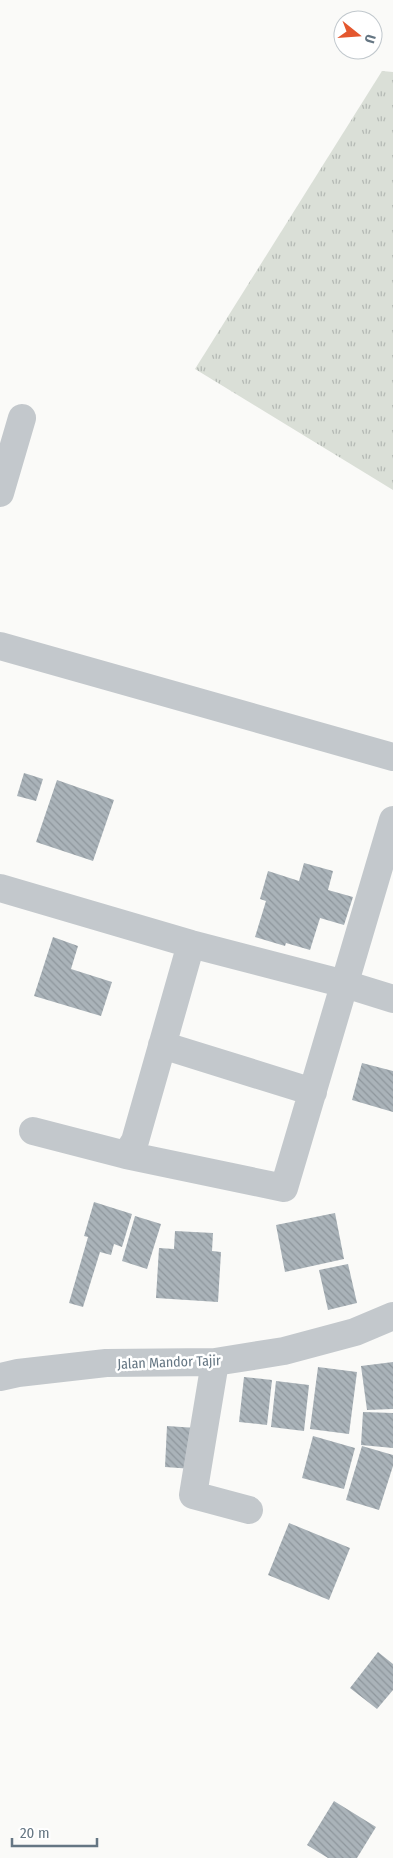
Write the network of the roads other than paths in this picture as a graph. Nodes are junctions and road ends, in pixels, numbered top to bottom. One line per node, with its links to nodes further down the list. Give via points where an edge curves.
1 (22, 418): 2 (street)
2 (0, 493)
3 (0, 646): 4 (street)
4 (393, 757)
5 (393, 820): 8 (street)
6 (0, 888): 7 (street)
7 (191, 944): 8 (street); 10 (street)
8 (345, 984): 9 (street); 11 (street)
9 (393, 998)
10 (162, 1045): 11 (street); 13 (street, via 135,1141)
11 (313, 1092): 13 (street, via 284,1188)
12 (34, 1131): 13 (street)
13 (126, 1155)
14 (393, 1316): 15 (street, Jalan Mandor Tajir, via 355,1332 284,1351)
15 (215, 1362): 16 (street, Jalan Mandor Tajir, via 106,1363); 17 (street, via 194,1495)
16 (0, 1376)
17 (249, 1510)

